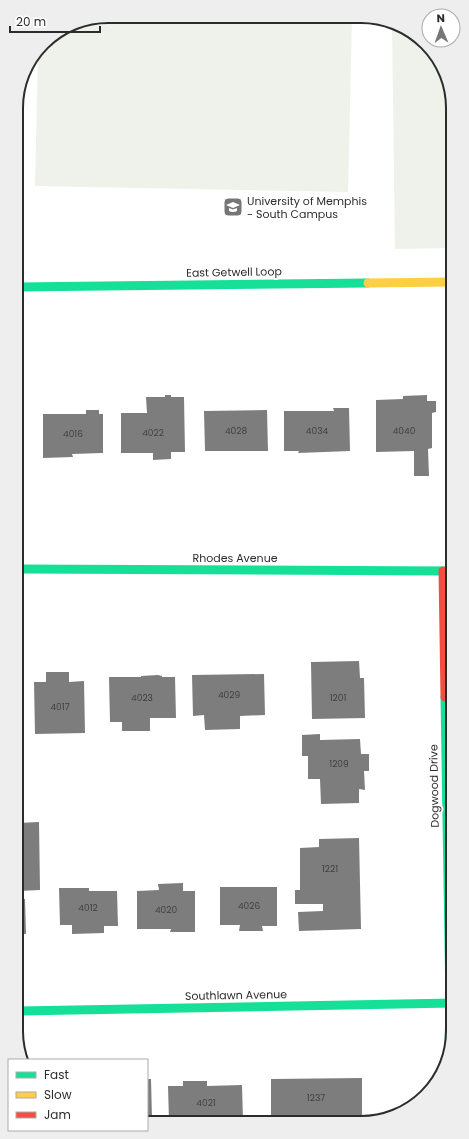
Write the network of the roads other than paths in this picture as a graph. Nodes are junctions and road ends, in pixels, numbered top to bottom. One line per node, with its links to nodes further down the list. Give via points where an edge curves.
1 (446, 282): 2 (street, East Getwell Loop)
2 (23, 287)
3 (23, 568): 4 (street, Rhodes Avenue)
4 (446, 571)
5 (446, 1003): 6 (street, Southlawn Avenue)
6 (23, 1011)

